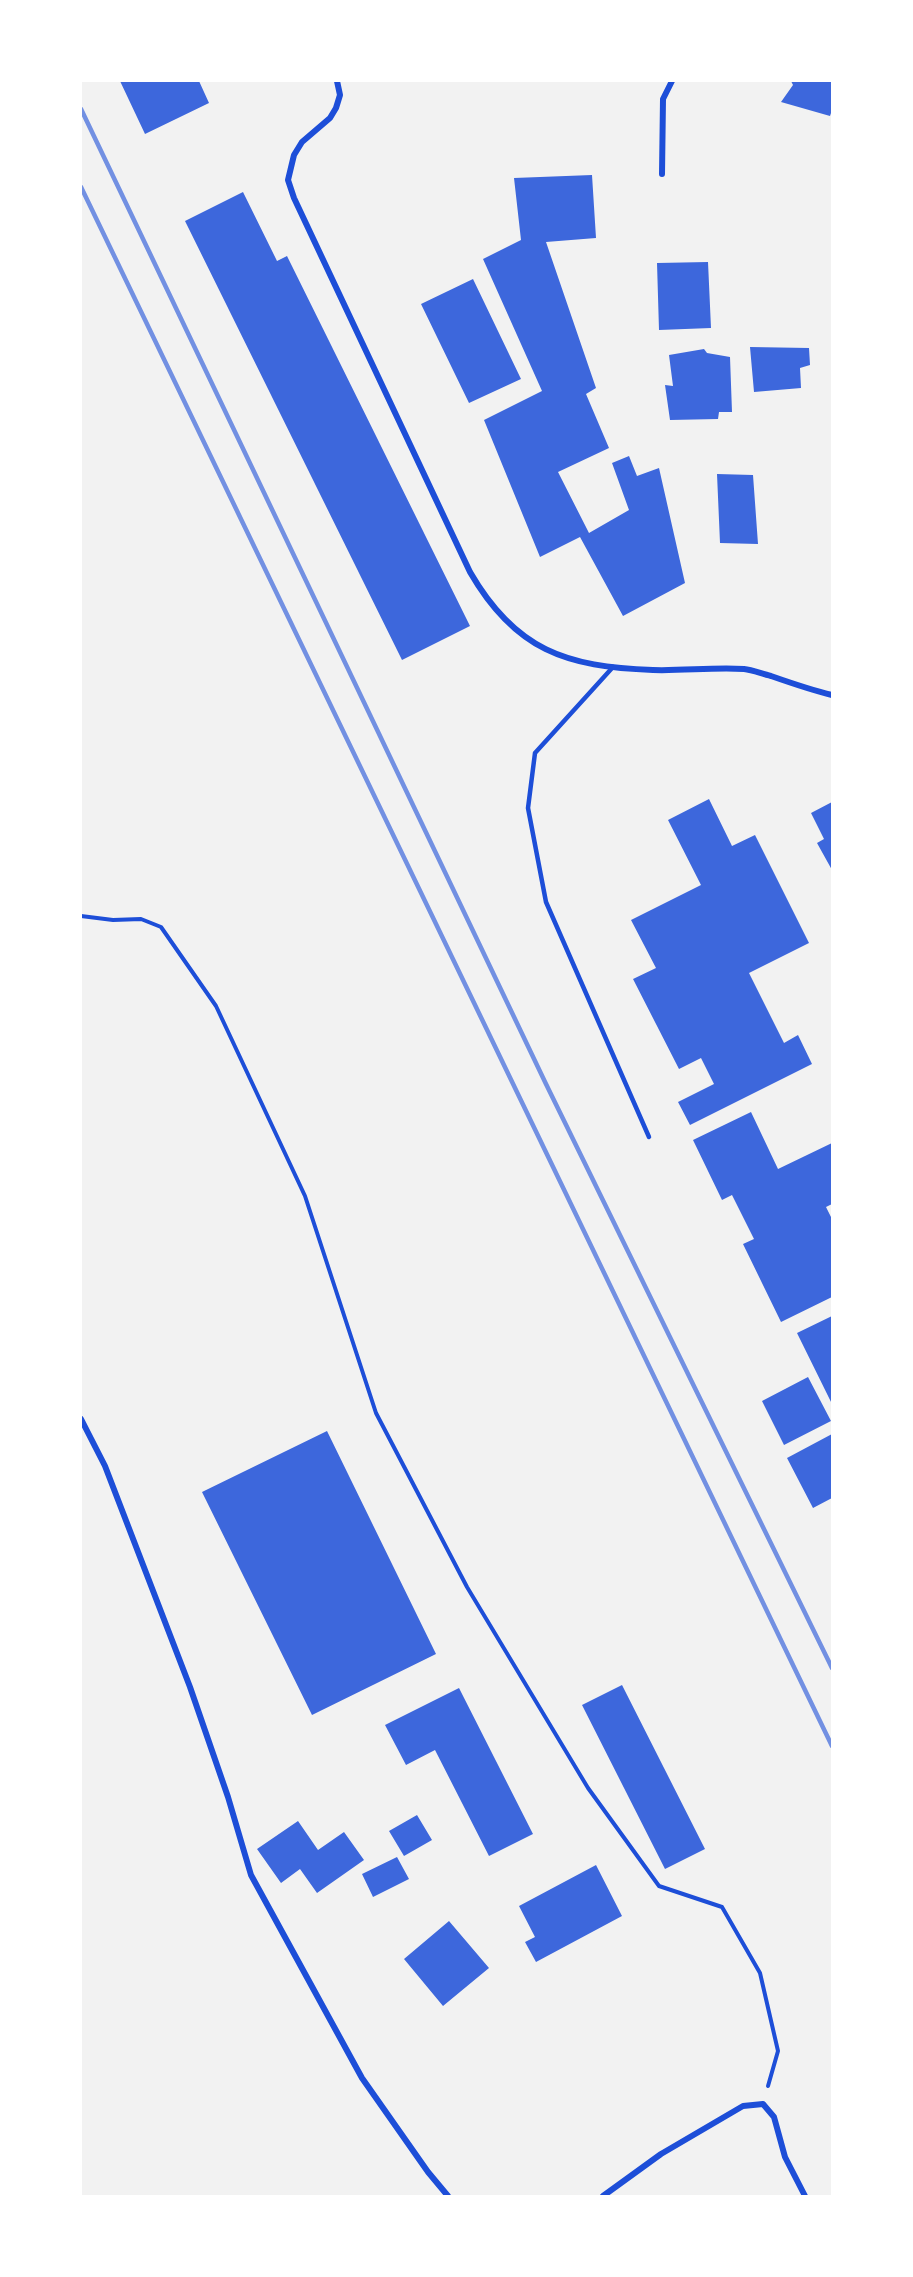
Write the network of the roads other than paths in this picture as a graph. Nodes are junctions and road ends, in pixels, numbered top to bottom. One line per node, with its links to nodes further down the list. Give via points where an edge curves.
1 (336, 81): 4 (street, via 340,96 336,108 302,142 294,155 288,180 470,572 485,598 518,633 572,660)
2 (672, 81): 3 (street, via 663,99)
3 (662, 174)
4 (613, 667): 5 (street, via 747,669); 6 (lane, via 535,753 528,808 546,902)
5 (832, 695)
6 (649, 1137)
7 (81, 1419): 8 (street, via 105,1466 190,1688 251,1875 362,2078)
8 (448, 2196)
9 (603, 2196): 10 (street, via 661,2154 743,2106 763,2104 774,2117 785,2157)
10 (805, 2196)

